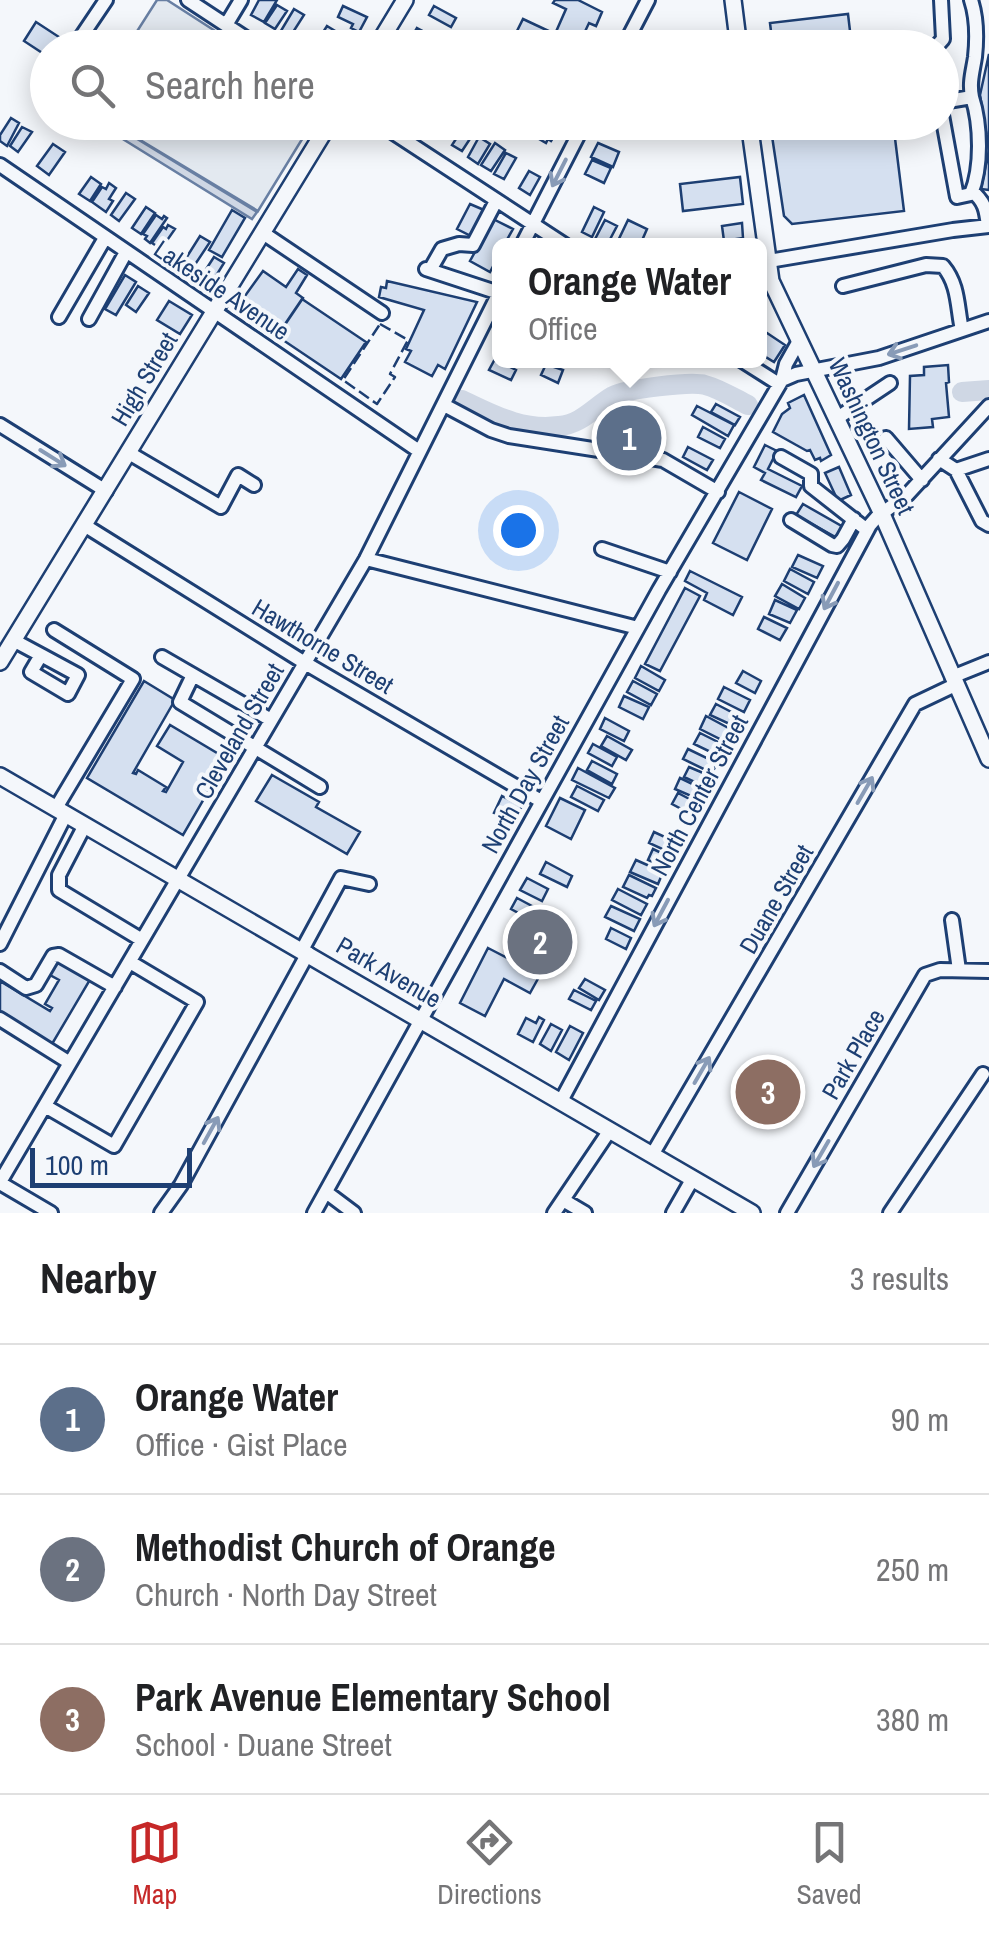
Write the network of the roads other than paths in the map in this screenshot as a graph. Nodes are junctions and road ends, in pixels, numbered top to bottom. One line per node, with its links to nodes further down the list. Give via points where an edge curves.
1 (106, 0): 10 (street)
2 (188, 0): 9 (street)
3 (241, 0): 9 (street)
4 (406, 0): 12 (main road)
5 (648, 0): 13 (street)
6 (735, 0): 14 (main road)
7 (941, 0): 15 (street)
8 (973, 6): 16 (street)
9 (226, 25): 11 (street)
10 (86, 30)
11 (233, 30)
12 (387, 30)
13 (632, 30)
14 (737, 30)
15 (940, 30)
16 (972, 97): 17 (street); 24 (street, via 979,162)
17 (959, 99)
18 (319, 140): 28 (main road, High Street)
19 (404, 140): 25 (street)
20 (576, 140): 26 (street, one-way to 26)
21 (752, 140): 32 (main road, Washington Street)
22 (947, 140): 24 (street, via 957,197)
23 (0, 165): 29 (street, Lakeside Avenue)
24 (972, 191): 27 (street, via 982,199)
25 (496, 200): 26 (street); 37 (street, via 473,244 442,248 428,270)
26 (533, 224): 30 (street); 31 (street)
27 (988, 226): 35 (street)
28 (263, 233): 39 (street); 40 (main road, High Street)
29 (105, 238): 34 (street, Lakeside Avenue); 41 (street)
30 (526, 238)
31 (553, 238)
32 (766, 238)
33 (767, 246): 35 (main road, Washington Street)
34 (126, 252): 40 (street, Lakeside Avenue); 42 (street)
35 (769, 261): 45 (main road, Washington Street)
36 (843, 286): 44 (street, via 943,266 957,293)
37 (492, 293)
38 (492, 309): 50 (street, Cleveland Street)
39 (382, 312)
40 (214, 313): 55 (street, Lakeside Avenue); 56 (main road, High Street)
41 (59, 317)
42 (89, 319)
43 (989, 321): 44 (street)
44 (962, 330): 47 (street, one-way to 47)
45 (799, 341): 47 (main road, Washington Street); 48 (street, North Day Street)
46 (756, 368): 48 (street)
47 (814, 371): 48 (street); 52 (main road, Washington Street)
48 (780, 382): 64 (street, North Day Street)
49 (890, 383): 52 (street)
50 (444, 405): 55 (street, Cleveland Street); 64 (street, via 509,436 663,460)
51 (989, 406): 58 (street, North Center Street)
52 (836, 418): 65 (main road, Washington Street)
53 (0, 424): 63 (street, one-way to 63)
54 (886, 438): 61 (street)
55 (419, 451): 72 (street, Cleveland Street)
56 (129, 453): 62 (street, via 221,507 238,475); 63 (main road, High Street)
57 (781, 457): 67 (street, via 810,474 811,486)
58 (939, 459): 60 (street); 61 (street, North Center Street)
59 (989, 460): 60 (street)
60 (956, 470): 68 (street)
61 (922, 480): 65 (street, North Center Street)
62 (254, 486)
63 (106, 491): 69 (main road, High Street)
64 (718, 492): 73 (street, North Day Street)
65 (882, 514): 70 (street, North Center Street); 83 (main road, Washington Street)
66 (791, 520): 67 (street, via 837,546)
67 (854, 520): 70 (street)
68 (989, 524)
69 (84, 526): 76 (main road, High Street); 80 (street, Hawthorne Street)
70 (867, 530): 109 (street, North Center Street, one-way to 109)
71 (602, 549): 73 (street)
72 (366, 560): 74 (street); 80 (street, Cleveland Street)
73 (670, 572): 74 (street, North Day Street)
74 (638, 628): 89 (street, North Day Street)
75 (54, 630): 90 (street, via 133,679)
76 (14, 640): 77 (street); 79 (main road, High Street)
77 (41, 655)
78 (162, 657): 82 (street)
79 (0, 662)
80 (304, 662): 84 (street, Cleveland Street); 89 (street, Hawthorne Street)
81 (989, 662): 83 (street, Duane Street)
82 (192, 677): 84 (street); 85 (street, via 180,702)
83 (954, 681): 86 (main road, Washington Street); 112 (street, Duane Street, one-way to 83, via 916,704)
84 (271, 720): 85 (street, Cleveland Street)
85 (256, 747): 88 (street); 92 (street, Cleveland Street)
86 (989, 759)
87 (0, 776): 90 (main road, Park Avenue)
88 (320, 787)
89 (541, 801): 105 (street, North Day Street)
90 (61, 811): 91 (main road, Park Avenue); 95 (street)
91 (86, 825): 92 (main road, Park Avenue); 97 (street, via 59,876 59,890)
92 (179, 879): 97 (street, Cleveland Street); 99 (main road, Park Avenue)
93 (369, 884): 99 (street, via 341,878)
94 (0, 910): 95 (street)
95 (14, 918): 98 (street)
96 (952, 920): 101 (street)
97 (142, 940): 100 (street, Cleveland Street)
98 (0, 944)
99 (305, 952): 105 (main road, Park Avenue); 118 (street, one-way to 99)
100 (130, 962): 104 (street, Cleveland Street); 110 (street, via 197,1002 114,1146)
101 (959, 970): 103 (street, Park Place); 125 (street, Park Place, one-way to 125, via 925,974)
102 (0, 971): 104 (street, via 26,988 59,955)
103 (989, 971)
104 (115, 987): 107 (street, Cleveland Street)
105 (421, 1019): 109 (main road, Park Avenue); 115 (street, North Day Street)
106 (0, 1020): 107 (street)
107 (70, 1063): 110 (street, Cleveland Street)
108 (983, 1074): 126 (street)
109 (560, 1101): 111 (main road, Park Avenue)
110 (45, 1106): 114 (street, Cleveland Street)
111 (610, 1130): 112 (main road, Park Avenue); 116 (street)
112 (652, 1155): 113 (main road, Park Avenue)
113 (692, 1178): 123 (street); 124 (main road, Park Avenue)
114 (0, 1182): 117 (street)
115 (326, 1192): 119 (street, North Day Street); 120 (street)
116 (563, 1200): 121 (street); 122 (street)
117 (51, 1213)
118 (161, 1213)
119 (314, 1213)
120 (354, 1213)
121 (554, 1213)
122 (585, 1213)
123 (673, 1213)
124 (752, 1213)
125 (787, 1213)
126 (890, 1213)

